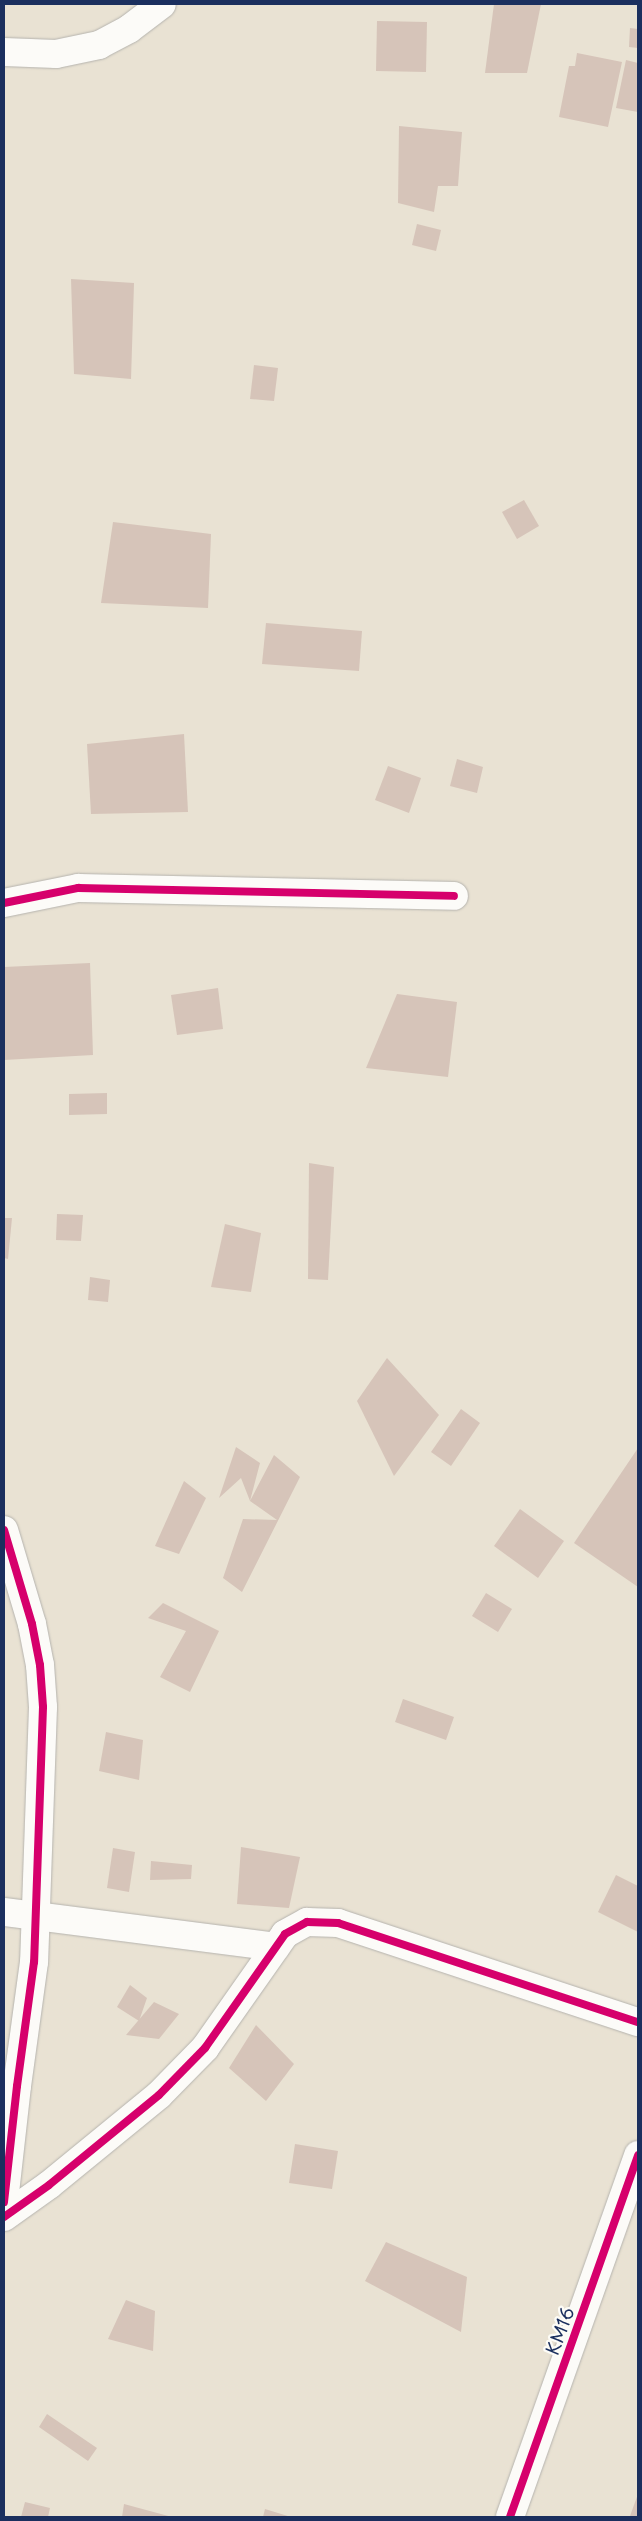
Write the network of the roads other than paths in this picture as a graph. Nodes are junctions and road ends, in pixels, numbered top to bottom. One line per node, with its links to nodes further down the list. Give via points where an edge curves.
1 (162, 4): 2 (street, via 99,46 56,54)
2 (4, 52)
3 (454, 896): 4 (street, via 78,888)
4 (4, 903)
5 (4, 1530): 7 (street, via 32,1624 40,1665 43,1707)
6 (4, 1912): 7 (street)
7 (36, 1916): 8 (street); 11 (street, via 34,1962)
8 (276, 1947): 9 (street, via 285,1934 307,1922 338,1923); 12 (street, via 205,2048 159,2095 49,2186)
9 (638, 2022)
10 (638, 2155): 13 (street, KM16)
11 (4, 2202)
12 (4, 2217)
13 (510, 2517)

